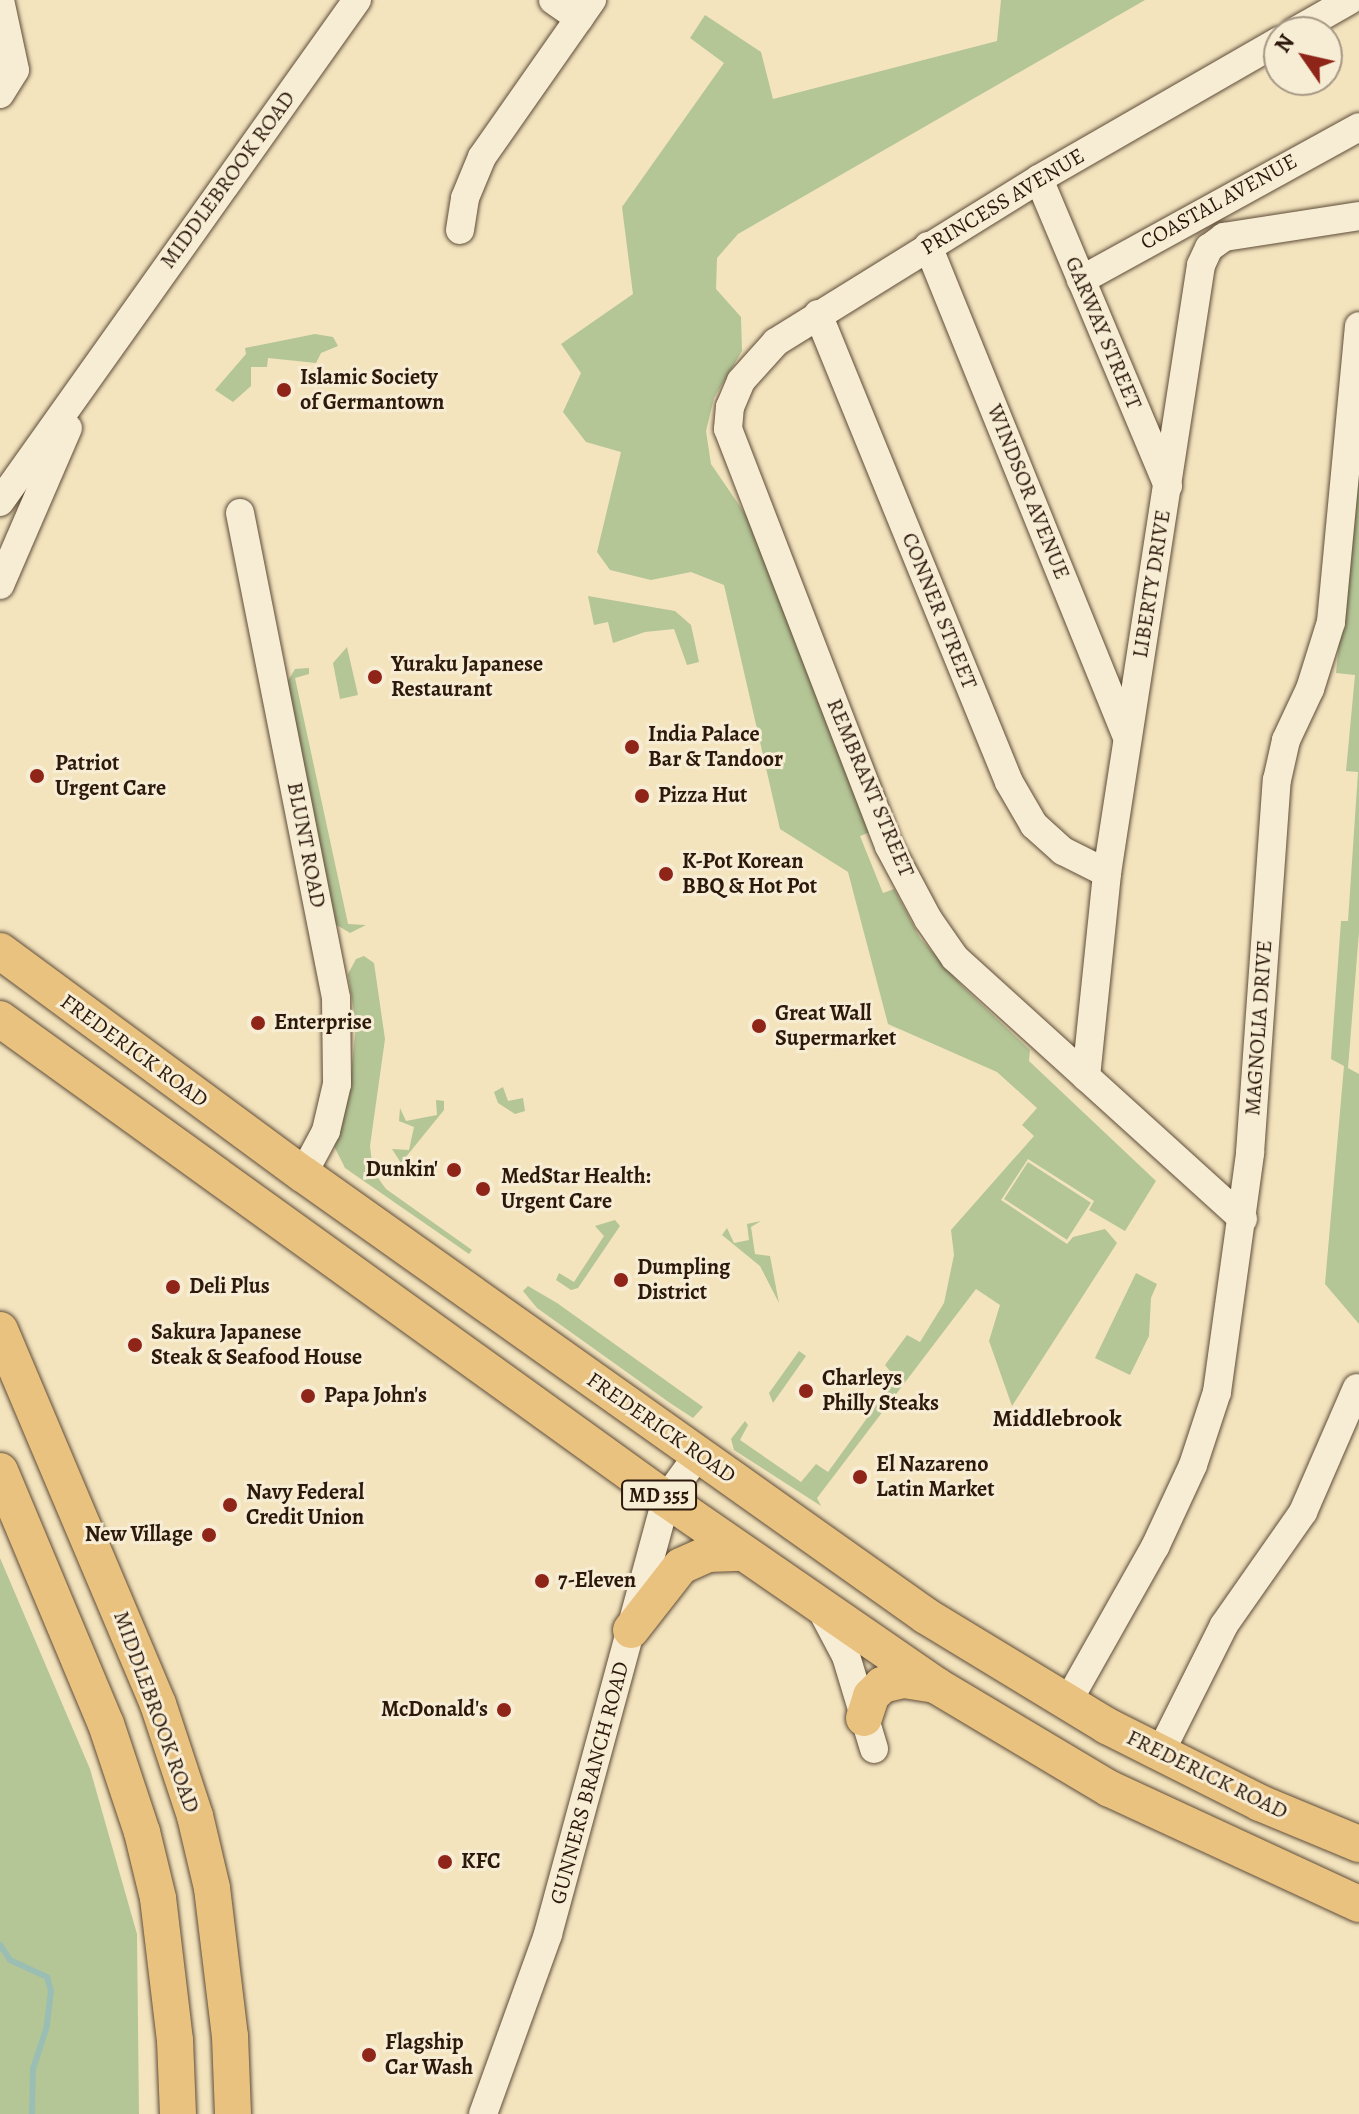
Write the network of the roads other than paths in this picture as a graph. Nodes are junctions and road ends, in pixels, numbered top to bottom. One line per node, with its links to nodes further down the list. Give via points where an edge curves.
1 (0, 0): 8 (street, via 15,70)
2 (357, 0): 17 (street, MIDDLEBROOK ROAD)
3 (553, 0): 5 (street)
4 (1350, 0): 6 (street)
5 (585, 9): 12 (street, via 482,157 465,198)
6 (1322, 16)
7 (1263, 50): 10 (street, PRINCESS AVENUE)
8 (0, 94)
9 (1359, 127): 14 (street, COASTAL AVENUE)
10 (1039, 179): 13 (street, PRINCESS AVENUE); 14 (street, GARWAY STREET)
11 (1359, 216): 19 (street, LIBERTY DRIVE, via 1250,230 1224,237 1209,248 1201,265)
12 (460, 230)
13 (928, 246): 15 (street, PRINCESS AVENUE); 23 (street, WINDSOR AVENUE)
14 (1081, 280): 19 (street, GARWAY STREET)
15 (818, 314): 18 (street, PRINCESS AVENUE, via 756,358); 24 (street, CONNER STREET, via 1009,782 1034,825 1063,851)
16 (1359, 326): 31 (street, MAGNOLIA DRIVE, via 1331,622 1310,689 1286,740 1277,780)
17 (102, 361): 20 (street, MIDDLEBROOK ROAD); 22 (street, MIDDLEBROOK ROAD, via 51,461)
18 (741, 381): 29 (street, REMBRANT STREET, via 728,429 889,846 955,958)
19 (1168, 487): 23 (street, LIBERTY DRIVE)
20 (0, 502)
21 (240, 513): 30 (street, BLUNT ROAD, via 337,1010 337,1084 326,1131)
22 (0, 585)
23 (1127, 737): 24 (street, LIBERTY DRIVE)
24 (1107, 873): 29 (street, LIBERTY DRIVE)
25 (0, 951): 30 (main road, FREDERICK ROAD / MD 355)
26 (0, 1019): 28 (main road, MD 355)
27 (0, 1046): 28 (main road)
28 (45, 1052): 36 (main road, MD 355)
29 (1086, 1077): 31 (street, REMBRANT STREET)
30 (303, 1174): 34 (main road, FREDERICK ROAD / MD 355)
31 (1243, 1219): 41 (street, MAGNOLIA DRIVE, via 1217,1392 1193,1465 1149,1559)
32 (0, 1330): 47 (main road, MIDDLEBROOK ROAD, via 158,1704 195,1816 212,1888 230,2036)
33 (1357, 1388): 43 (street, via 1303,1512 1224,1625)
34 (698, 1455): 36 (street, GUNNERS BRANCH ROAD); 41 (main road, FREDERICK ROAD / MD 355, via 926,1616)
35 (0, 1471): 46 (main road, via 106,1724 142,1832 158,1898)
36 (666, 1499): 37 (main road, MD 355); 39 (street, GUNNERS BRANCH ROAD)
37 (742, 1553): 38 (main road, MD 355); 39 (main road, via 708,1554 681,1566)
38 (819, 1606): 40 (main road, MD 355); 42 (street, via 842,1648)
39 (631, 1630): 48 (street, GUNNERS BRANCH ROAD, via 548,1934)
40 (937, 1686): 42 (main road, via 888,1682 871,1696); 45 (main road, MD 355, via 1110,1789)
41 (1067, 1703): 43 (main road, FREDERICK ROAD / MD 355)
42 (869, 1734)
43 (1160, 1753): 44 (main road, FREDERICK ROAD / MD 355)
44 (1359, 1844)
45 (1359, 1904)
46 (178, 2114)
47 (233, 2114)
48 (483, 2114)

